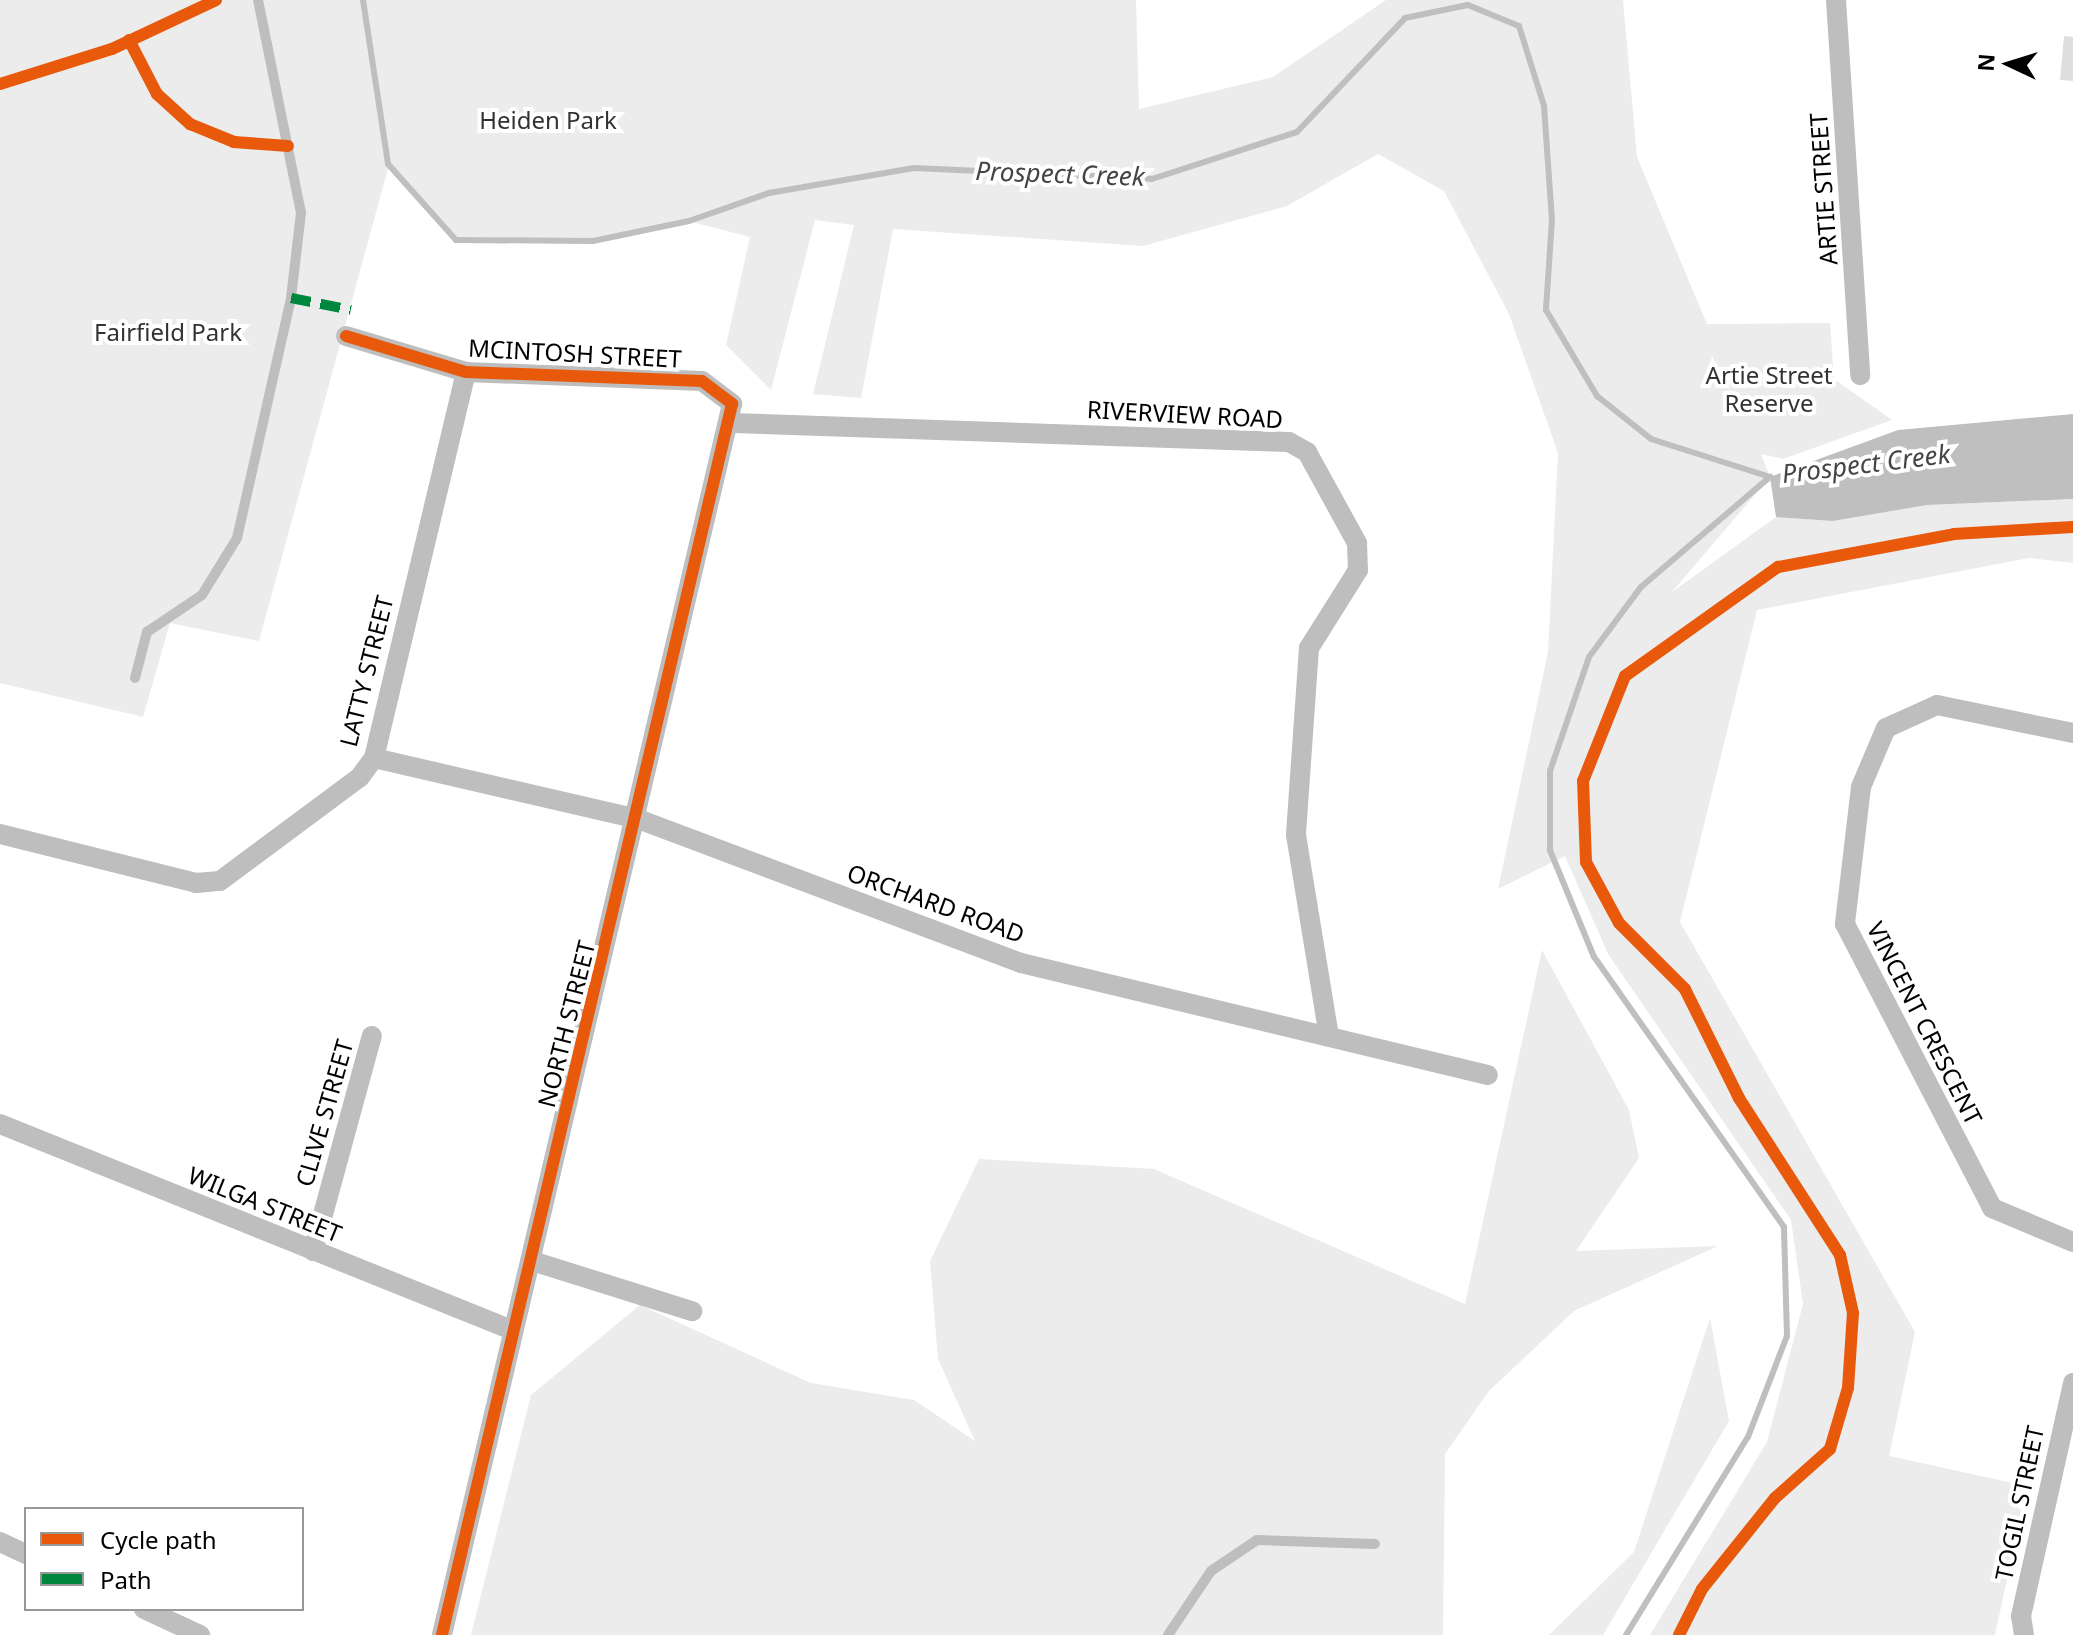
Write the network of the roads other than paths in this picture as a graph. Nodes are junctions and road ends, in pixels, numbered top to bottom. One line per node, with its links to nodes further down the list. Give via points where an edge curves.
1 (258, 0): 7 (lane, via 301,213 291,298 237,538 202,595 147,632)
2 (1836, 0): 5 (street, ARTIE STREET)
3 (346, 336): 4 (street, MCINTOSH STREET)
4 (466, 372): 6 (street, MCINTOSH STREET, via 702,381 732,404); 9 (street, LATTY STREET)
5 (1860, 375)
6 (733, 423): 10 (street, NORTH STREET); 13 (street, RIVERVIEW ROAD, via 1289,442 1307,452 1357,543 1358,570 1309,648 1296,835)
7 (135, 678)
8 (2073, 733): 16 (street, VINCENT CRESCENT, via 1937,705 1886,728 1861,787 1845,924 1992,1208)
9 (374, 758): 10 (street, ORCHARD ROAD); 11 (street, LATTY STREET, via 360,777 220,881 196,883)
10 (638, 819): 13 (street, ORCHARD ROAD, via 1021,963); 18 (street, NORTH STREET)
11 (0, 834)
12 (372, 1036): 17 (street, CLIVE STREET)
13 (1329, 1036): 14 (street, ORCHARD ROAD)
14 (1488, 1075)
15 (0, 1124): 17 (street, WILGA STREET)
16 (2073, 1242)
17 (313, 1251): 20 (street, WILGA STREET)
18 (532, 1261): 19 (street); 20 (street, NORTH STREET)
19 (692, 1311)
20 (512, 1330): 27 (street, NORTH STREET)
21 (2073, 1383): 29 (street, TOGIL STREET, via 2021,1616)
22 (0, 1542): 24 (street)
23 (1375, 1544): 28 (lane, via 1257,1540 1211,1571)
24 (24, 1553)
25 (148, 1611): 26 (street)
26 (200, 1635)
27 (442, 1635)
28 (1168, 1635)
29 (2024, 1635)

